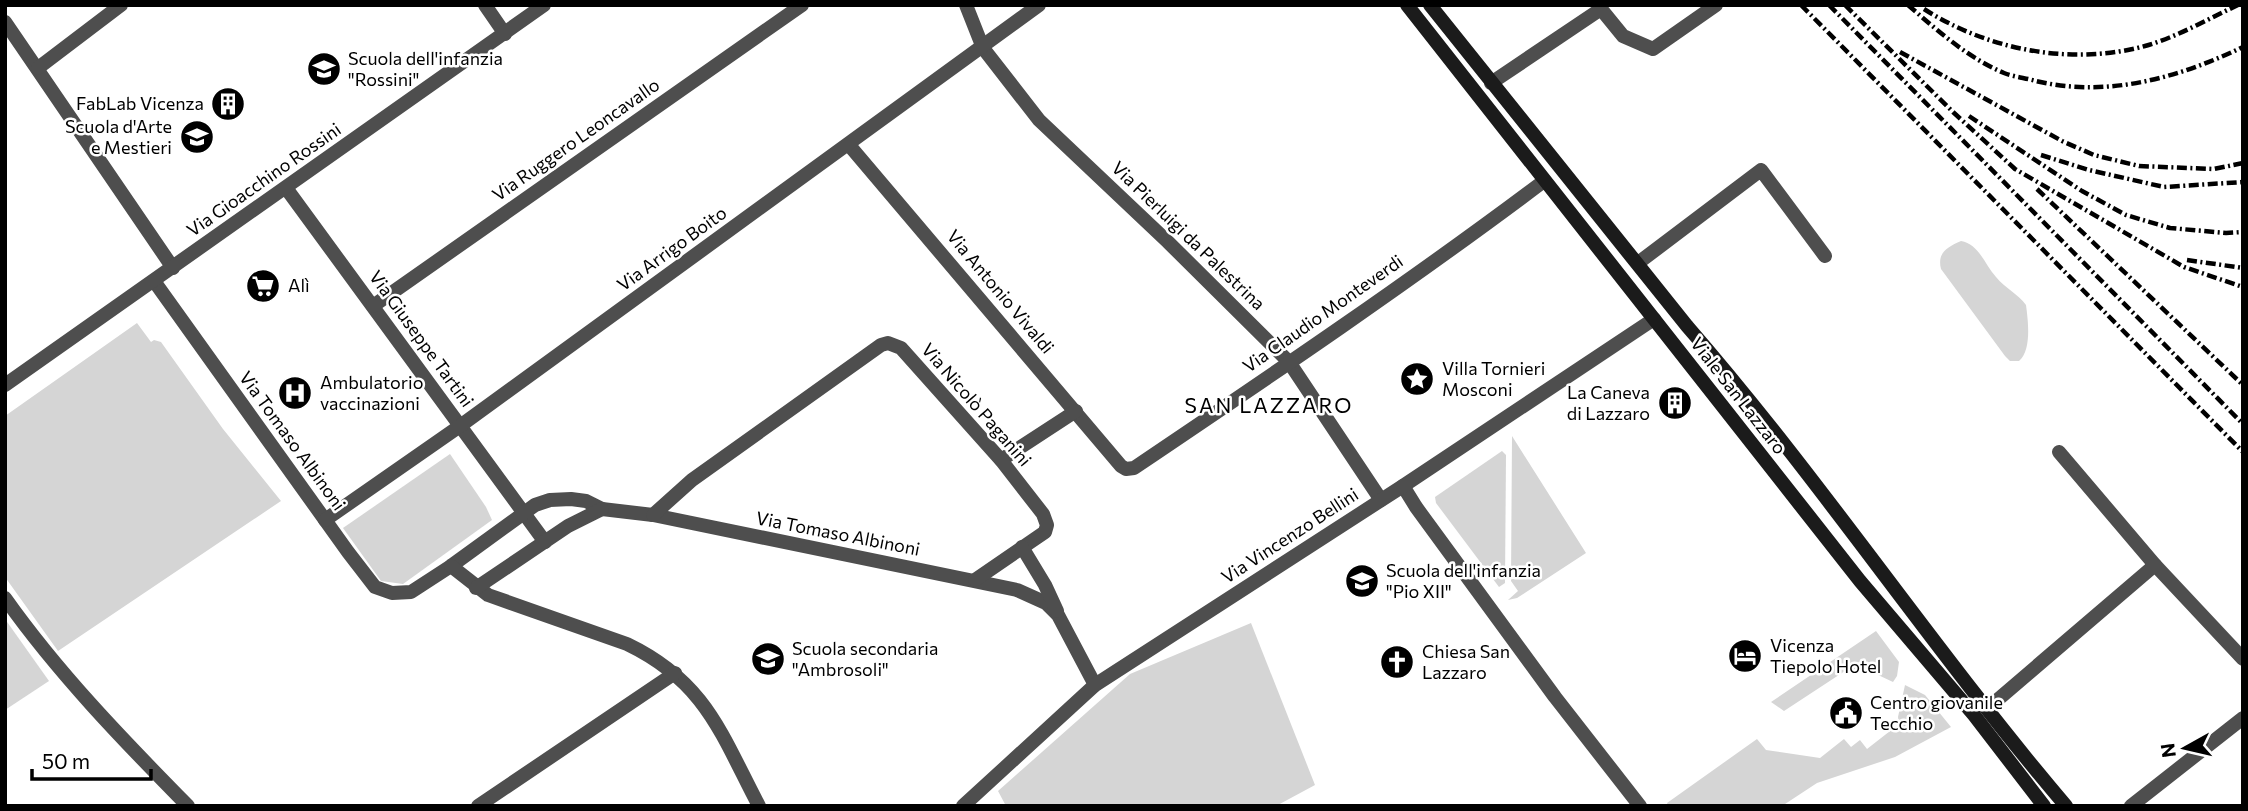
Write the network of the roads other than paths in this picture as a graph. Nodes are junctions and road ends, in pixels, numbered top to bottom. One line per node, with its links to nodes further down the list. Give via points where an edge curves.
1 (121, 5): 13 (street)
2 (485, 5): 11 (street)
3 (544, 5): 11 (street, Via Gioacchino Rossini)
4 (802, 5): 22 (street, Via Ruggero Leoncavallo)
5 (966, 5): 12 (street, Via Pierluigi da Palestrina)
6 (1039, 5): 12 (street, Via Arrigo Boito)
7 (1407, 5): 16 (main road, Viale San Lazzaro)
8 (1430, 5): 14 (main road, Viale San Lazzaro)
9 (1716, 5): 14 (street, via 1653,49 1623,36 1601,9)
10 (5, 22): 13 (street)
11 (505, 34): 17 (street, Via Gioacchino Rossini)
12 (983, 48): 15 (street, Via Arrigo Boito); 24 (street, Via Pierluigi da Palestrina, via 1039,120)
13 (38, 68): 20 (street)
14 (1491, 83): 19 (main road, Viale San Lazzaro)
15 (849, 145): 26 (street, Via Antonio Vivaldi); 27 (street, Via Arrigo Boito)
16 (1544, 181): 23 (main road, Viale San Lazzaro); 24 (street, Via Claudio Monteverdi)
17 (286, 188): 20 (street, Via Gioacchino Rossini); 22 (street, Via Giuseppe Tartini)
18 (1825, 256): 19 (street, via 1761,170)
19 (1638, 263): 48 (main road, Viale San Lazzaro)
20 (173, 268): 21 (street, Via Gioacchino Rossini)
21 (154, 281): 25 (street, Via Gioacchino Rossini); 36 (street, Via Tomaso Albinoni)
22 (373, 306): 27 (street, Via Giuseppe Tartini)
23 (1654, 319): 31 (street, Via Vincenzo Bellini); 55 (main road, Viale San Lazzaro)
24 (1289, 362): 30 (street, Via Claudio Monteverdi, via 1134,468); 32 (street, Via Pierluigi da Palestrina)
25 (5, 385)
26 (1076, 411): 29 (street); 30 (street, Via Antonio Vivaldi)
27 (460, 426): 34 (street, Via Giuseppe Tartini); 36 (street, Via Arrigo Boito)
28 (2059, 452): 39 (street)
29 (1001, 460): 35 (street, Via Nicolò Paganini, via 901,348 888,343 692,481); 38 (street, Via Nicolò Paganini, via 1047,524 1045,531)
30 (1121, 466)
31 (1403, 486): 32 (street, Via Vincenzo Bellini); 54 (street)
32 (1381, 500): 47 (street, Via Vincenzo Bellini)
33 (602, 509): 34 (street, Via Tomaso Albinoni, via 586,501 550,500); 35 (street, Via Tomaso Albinoni); 37 (street)
34 (524, 513): 37 (street); 40 (street, Via Tomaso Albinoni)
35 (653, 514): 41 (street, Via Tomaso Albinoni)
36 (325, 520): 40 (street, Via Tomaso Albinoni, via 380,590 411,592)
37 (545, 542): 42 (street)
38 (1022, 547): 41 (street, Via Nicolò Paganini); 44 (street, Via Tomaso Albinoni)
39 (2155, 565): 45 (street); 48 (street)
40 (451, 566): 42 (street)
41 (975, 580): 44 (street, Via Tomaso Albinoni, via 1034,596)
42 (476, 588): 46 (street, via 507,604 628,644)
43 (5, 598): 50 (street, via 134,751)
44 (1058, 615): 47 (street, Via Tomaso Albinoni)
45 (2243, 659)
46 (675, 673): 51 (street); 52 (street, via 706,705)
47 (1095, 685): 53 (street, Via Vincenzo Bellini)
48 (1988, 708): 56 (main road, Viale San Lazzaro)
49 (2243, 718): 57 (street)
50 (188, 806)
51 (478, 806)
52 (759, 806)
53 (963, 806)
54 (1640, 806)
55 (2044, 806)
56 (2066, 806)
57 (2131, 806)

